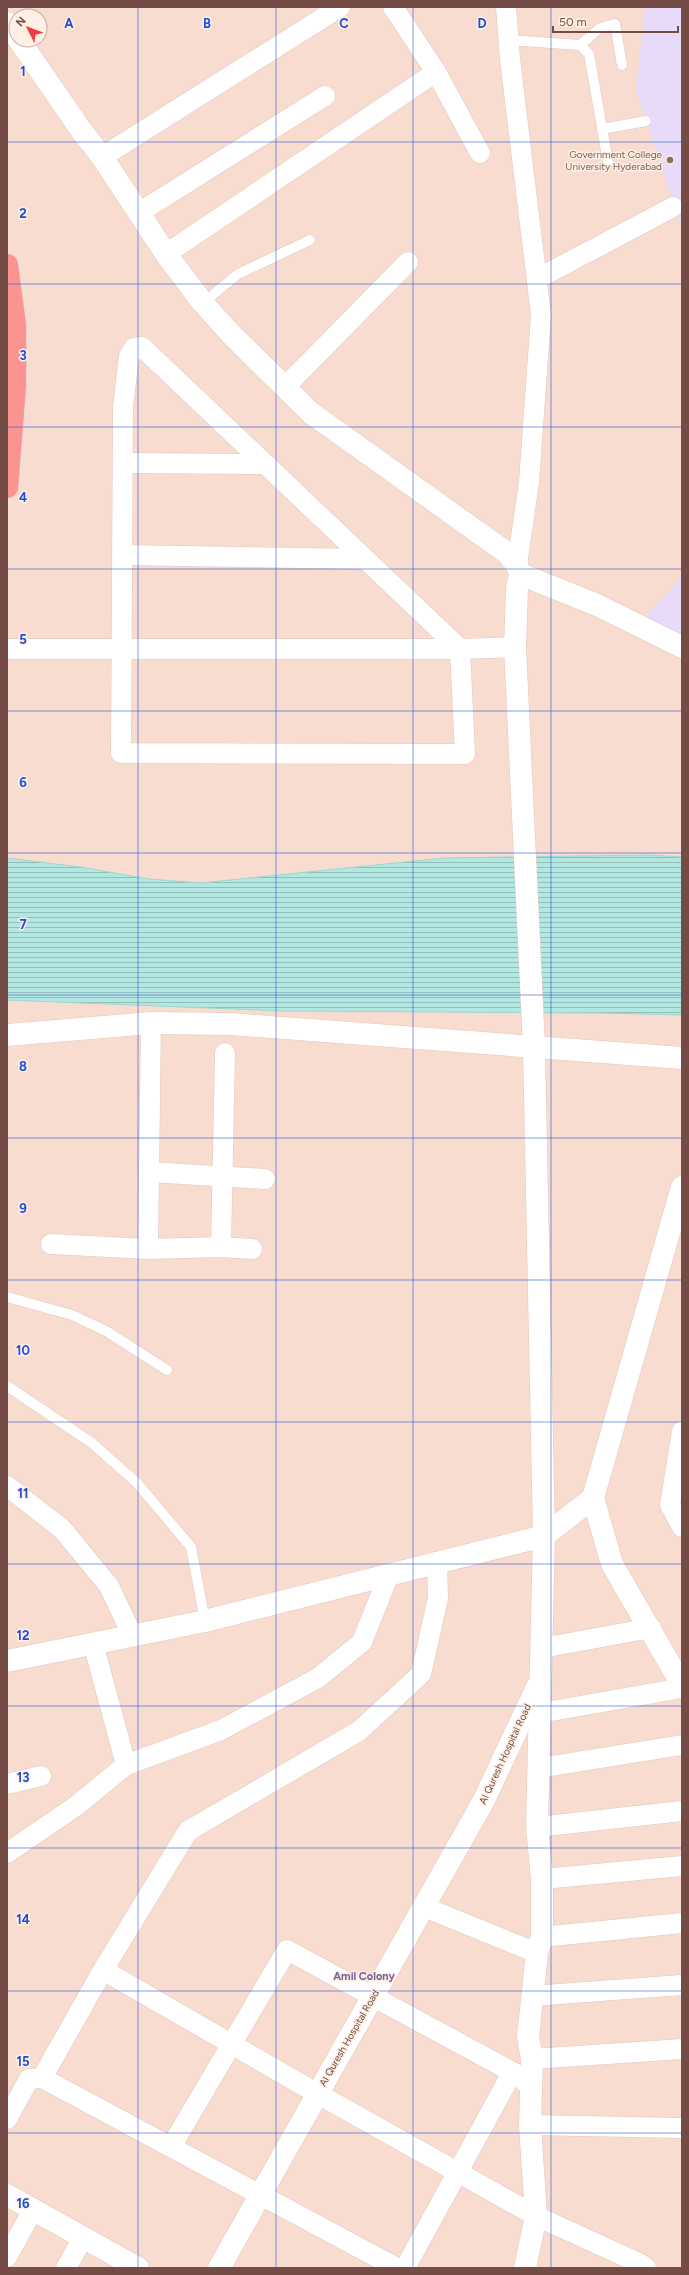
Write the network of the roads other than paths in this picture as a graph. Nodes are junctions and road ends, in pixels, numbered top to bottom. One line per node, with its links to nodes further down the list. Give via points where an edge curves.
1 (340, 7): 13 (street)
2 (393, 7): 8 (street)
3 (506, 7): 4 (street)
4 (508, 40): 5 (lane); 21 (street)
5 (580, 45): 7 (lane, via 600,28 615,24); 11 (lane, via 589,54)
6 (25, 48): 13 (street)
7 (622, 65)
8 (436, 72): 12 (street); 18 (street)
9 (325, 96): 16 (street)
10 (646, 121): 11 (lane)
11 (602, 128): 14 (lane)
12 (480, 153)
13 (102, 157): 16 (street)
14 (608, 162)
15 (673, 207): 21 (street)
16 (140, 212): 18 (street)
17 (310, 240): 22 (lane, via 238,274)
18 (166, 254): 22 (street)
19 (408, 262): 24 (street)
20 (7, 265): 23 (highway, via 15,326)
21 (537, 279): 30 (street, via 541,315 529,482)
22 (203, 303): 24 (street)
23 (11, 384): 27 (highway)
24 (285, 386): 30 (street, via 311,413 507,553)
25 (124, 463): 26 (street); 26 (street, via 123,407 129,356 134,348 142,347); 28 (street)
26 (265, 464): 29 (street)
27 (7, 487)
28 (123, 556): 29 (street); 33 (street)
29 (364, 560): 35 (street)
30 (518, 570): 31 (street); 32 (street)
31 (515, 647): 35 (street); 38 (street)
32 (682, 647)
33 (122, 648): 34 (street); 35 (street); 35 (street, via 122,753 465,754)
34 (7, 649)
35 (460, 649)
36 (151, 1023): 37 (street); 38 (street, via 230,1024); 41 (street)
37 (7, 1035)
38 (534, 1047): 40 (street); 56 (street)
39 (225, 1053): 42 (street)
40 (682, 1058)
41 (150, 1172): 42 (street); 47 (street)
42 (222, 1176): 43 (street); 46 (street)
43 (265, 1179)
44 (682, 1187): 54 (street)
45 (51, 1244): 47 (street)
46 (221, 1247): 47 (street); 48 (street)
47 (148, 1249)
48 (252, 1249)
49 (7, 1297): 50 (lane, via 72,1316 106,1331)
50 (167, 1370)
51 (7, 1386): 59 (lane, via 92,1443 137,1483 191,1547)
52 (681, 1441): 55 (street, via 670,1505)
53 (7, 1486): 61 (street, via 62,1529 109,1586)
54 (593, 1498): 56 (street); 60 (street, via 612,1564)
55 (682, 1527)
56 (544, 1536): 57 (street); 63 (street)
57 (437, 1562): 58 (street); 81 (street, via 438,1598 421,1674 359,1731 188,1832)
58 (389, 1574): 59 (street); 69 (street, via 362,1642 318,1678 221,1730)
59 (205, 1621): 61 (street)
60 (651, 1628): 63 (street); 66 (street)
61 (132, 1635): 62 (street)
62 (93, 1643): 64 (street); 69 (street)
63 (542, 1648): 65 (street)
64 (7, 1661)
65 (541, 1678): 67 (street); 78 (street, Al Quresh Hospital Road, via 483,1802)
66 (682, 1686): 67 (street)
67 (540, 1713): 70 (street)
68 (682, 1744): 70 (street)
69 (126, 1765): 75 (street, via 76,1806)
70 (539, 1768): 74 (street)
71 (41, 1776): 72 (street)
72 (7, 1784)
73 (682, 1811): 74 (street)
74 (537, 1827): 77 (street)
75 (7, 1853)
76 (682, 1866): 77 (street)
77 (542, 1879): 80 (street)
78 (424, 1907): 80 (street); 83 (street, Al Quresh Hospital Road)
79 (682, 1923): 80 (street)
80 (540, 1945): 84 (street)
81 (103, 1970): 85 (street); 89 (street)
82 (682, 1985): 84 (street)
83 (374, 1995): 85 (street, via 287,1950); 88 (street); 91 (street, Al Quresh Hospital Road)
84 (532, 1996): 87 (street, via 528,2037)
85 (232, 2044): 91 (street); 95 (street)
86 (682, 2049): 87 (street)
87 (532, 2059): 90 (street)
88 (512, 2073): 90 (street, via 520,2076); 96 (street)
89 (42, 2078): 92 (street, via 29,2079); 95 (street)
90 (532, 2089): 93 (street)
91 (318, 2094): 96 (street); 97 (street, Al Quresh Hospital Road)
92 (7, 2119)
93 (530, 2124): 94 (street); 100 (street)
94 (682, 2128)
95 (171, 2147): 97 (street)
96 (457, 2173): 100 (street); 107 (street)
97 (261, 2194): 105 (street, Al Quresh Hospital Road); 106 (street)
98 (7, 2195): 99 (street)
99 (33, 2210): 101 (street); 102 (street)
100 (536, 2216): 108 (street); 109 (street)
101 (83, 2238): 103 (street); 104 (street)
102 (7, 2257)
103 (66, 2268)
104 (138, 2268)
105 (219, 2268)
106 (397, 2268)
107 (406, 2268)
108 (525, 2268)
109 (646, 2268)

